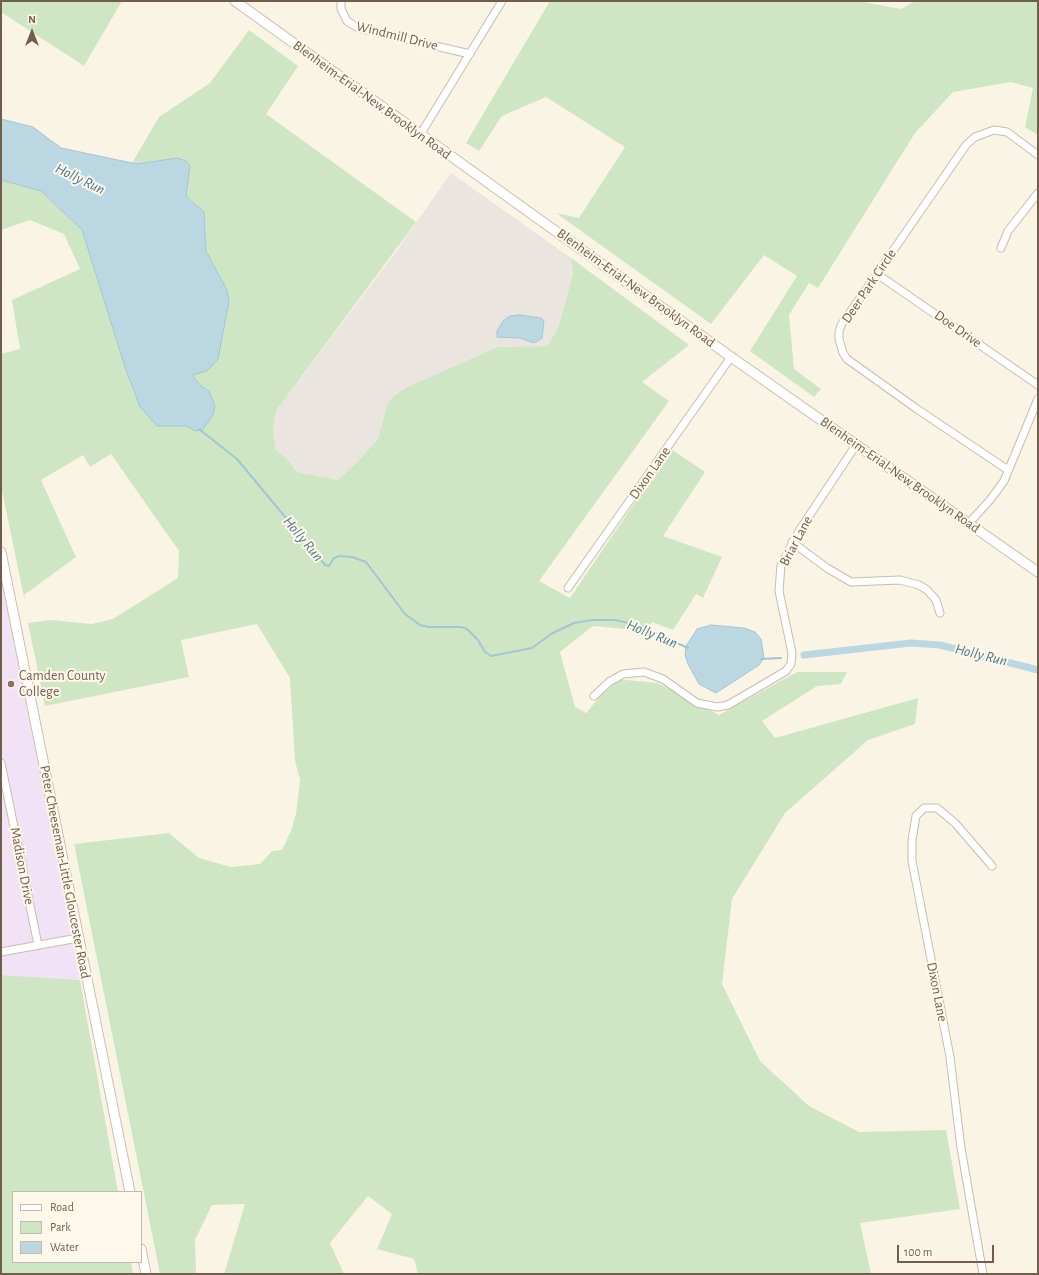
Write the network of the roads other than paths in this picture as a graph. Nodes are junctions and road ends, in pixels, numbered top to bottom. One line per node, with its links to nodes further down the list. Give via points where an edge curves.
1 (235, 1): 5 (main road, Blenheim-Erial-New Brooklyn Road)
2 (341, 1): 4 (street, Windmill Drive, via 341,8 347,21 358,28)
3 (502, 1): 4 (street)
4 (470, 54): 5 (street)
5 (420, 135): 10 (main road, Blenheim-Erial-New Brooklyn Road)
6 (1038, 155): 9 (street, Deer Park Circle, via 1007,132 994,130 975,137 966,145)
7 (1038, 193): 8 (street, via 1008,231)
8 (1000, 248)
9 (877, 274): 11 (street, Doe Drive); 14 (street, Deer Park Circle, via 841,325 839,338 847,359)
10 (731, 357): 13 (main road, Blenheim-Erial-New Brooklyn Road); 19 (street, Dixon Lane)
11 (1038, 385)
12 (1038, 399): 14 (street)
13 (856, 445): 15 (main road, Blenheim-Erial-New Brooklyn Road); 16 (street, Briar Lane)
14 (1008, 470): 15 (street, via 1004,481)
15 (969, 523): 18 (main road, Blenheim-Erial-New Brooklyn Road)
16 (792, 542): 20 (street, via 851,582 900,580 919,585 936,600); 21 (street, Briar Lane, via 780,565 779,579 779,591 792,649 791,664 786,671 728,705 717,707 697,703 663,679 644,672 623,674 609,682)
17 (1, 552): 24 (main road, Peter Cheeseman-Little Gloucester Road)
18 (1038, 572)
19 (568, 588)
20 (940, 613)
21 (594, 696)
22 (1, 763): 25 (street, Madison Drive)
23 (992, 866): 30 (street, Dixon Lane, via 955,823 937,808 924,808 916,816 912,861 950,1057 961,1148)
24 (78, 938): 25 (street); 27 (main road, Peter Cheeseman-Little Gloucester Road)
25 (38, 945): 26 (street)
26 (1, 952)
27 (130, 1191)
28 (142, 1254): 29 (main road)
29 (146, 1274)
30 (983, 1274)

